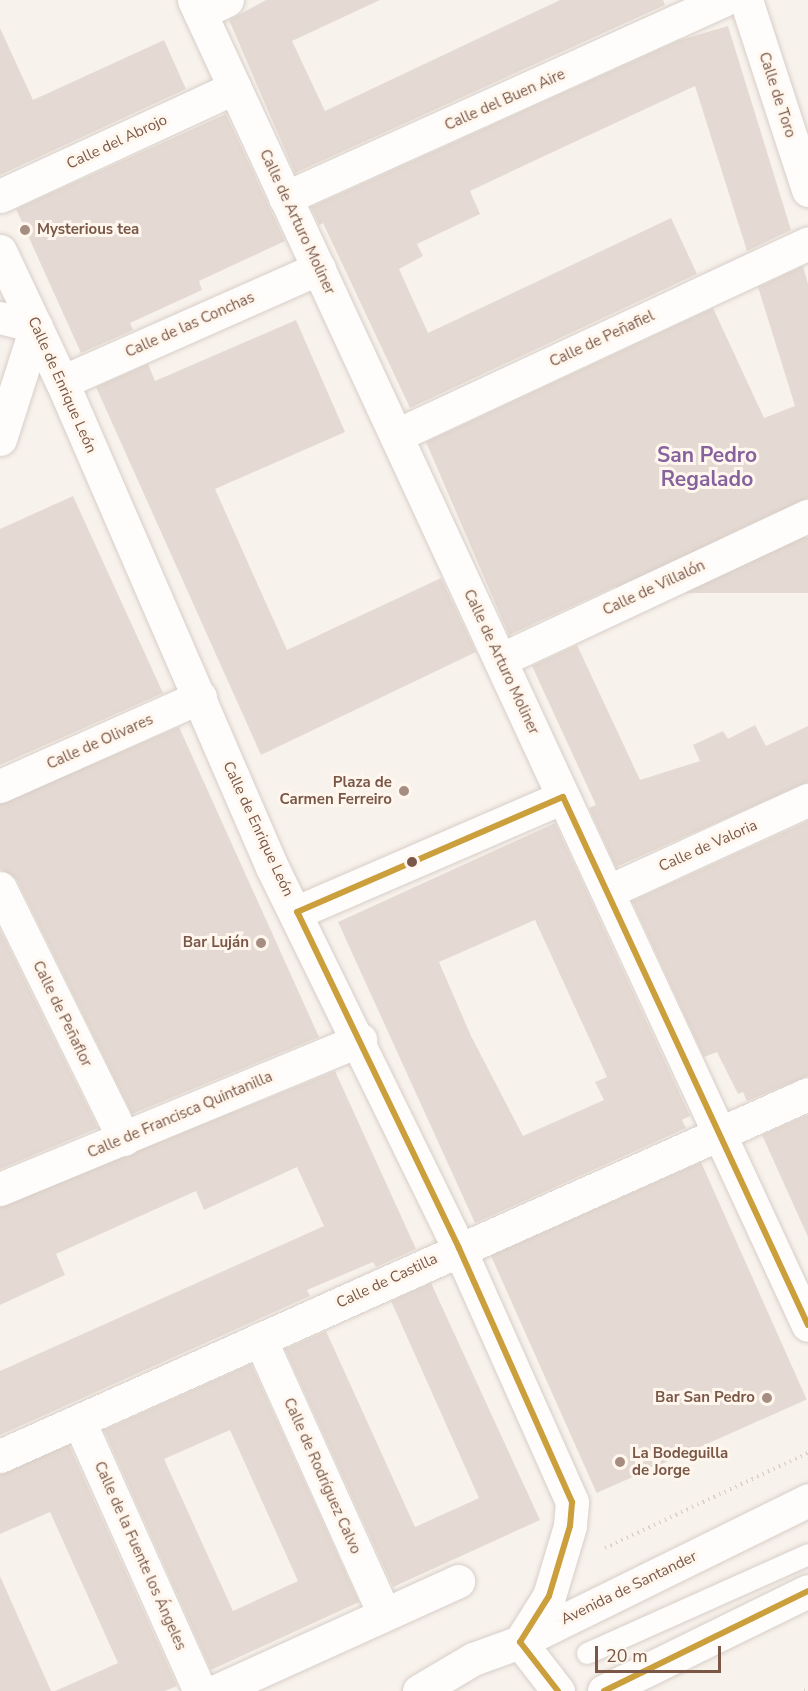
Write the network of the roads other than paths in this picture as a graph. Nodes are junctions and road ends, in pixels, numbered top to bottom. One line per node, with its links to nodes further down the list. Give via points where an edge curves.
1 (723, 0): 8 (street, Calle del Buen Aire)
2 (746, 0): 5 (street, Calle de Toro)
3 (207, 4): 4 (street, Calle de Arturo Moliner)
4 (234, 88): 7 (street, Calle del Abrojo); 8 (street, Calle de Arturo Moliner)
5 (799, 131): 6 (street, Calle de Toro)
6 (808, 190)
7 (0, 196)
8 (285, 198): 11 (street, Calle de Arturo Moliner)
9 (808, 243): 15 (street, Calle de Peñafiel)
10 (0, 251): 13 (street, Calle de Enrique León)
11 (319, 268): 14 (street, Calle de las Conchas); 15 (street, Calle de Arturo Moliner)
12 (0, 318): 13 (street)
13 (36, 327): 14 (street, Calle de Enrique León); 16 (street)
14 (62, 382): 19 (street, Calle de Enrique León)
15 (397, 435): 18 (street, Calle de Arturo Moliner)
16 (0, 439)
17 (808, 516): 18 (street, Calle de Villalón)
18 (501, 660): 21 (street, Calle de Arturo Moliner)
19 (200, 697): 20 (street, Calle de Olivares); 25 (street, Calle de Enrique León, via 272,867)
20 (0, 786)
21 (563, 797): 24 (street, Calle de Arturo Moliner); 25 (street)
22 (808, 800): 24 (street, Calle de Valoria)
23 (0, 888): 29 (street, Calle de Peñaflor)
24 (609, 891): 28 (street, Calle de Arturo Moliner)
25 (297, 912): 26 (street, Calle de Enrique León)
26 (360, 1040): 29 (street, Calle de Francisca Quintanilla); 31 (street, Calle de Enrique León)
27 (808, 1094): 28 (street, Calle de Castilla)
28 (720, 1134): 31 (street, Calle de Castilla); 32 (street, Calle de Arturo Moliner)
29 (124, 1139): 30 (street, Calle de Francisca Quintanilla)
30 (0, 1189)
31 (459, 1248): 33 (street, Calle de Castilla); 41 (street, Calle de Enrique León, via 572,1502 570,1526 549,1596)
32 (808, 1325)
33 (260, 1339): 34 (street, Calle de Castilla); 40 (street, Calle de Rodríguez Calvo)
34 (79, 1421): 35 (street, Calle de Castilla); 43 (street, Calle de la Fuente los Ángeles)
35 (0, 1456)
36 (808, 1500): 41 (street, Avenida de Santander)
37 (808, 1554): 42 (lane)
38 (458, 1581): 40 (street)
39 (808, 1591): 47 (street)
40 (384, 1613): 44 (street)
41 (520, 1642): 45 (street, Avenida de Santander, via 473,1659); 46 (street)
42 (587, 1653)
43 (201, 1691)
44 (216, 1691)
45 (419, 1691)
46 (558, 1691)
47 (604, 1691)

